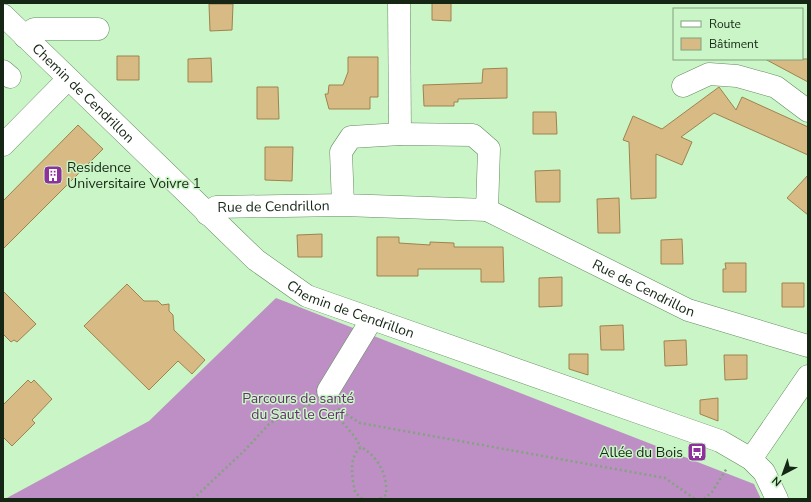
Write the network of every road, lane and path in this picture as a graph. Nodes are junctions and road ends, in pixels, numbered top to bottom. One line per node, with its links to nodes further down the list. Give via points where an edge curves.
1 (399, 3): 8 (street)
2 (3, 15): 4 (street, Chemin de Cendrillon)
3 (98, 30): 4 (street, Chemin de Cendrillon, via 34,29)
4 (25, 37): 5 (street, Chemin de Cendrillon)
5 (68, 78): 9 (street); 12 (street, Chemin de Cendrillon)
6 (683, 86): 7 (street, via 709,74 737,76 776,87)
7 (808, 111)
8 (400, 134): 10 (street, Rue de Cendrillon, via 351,137 341,152); 11 (street, Rue de Cendrillon, via 473,135 489,149)
9 (3, 145)
10 (343, 205): 11 (street, Rue de Cendrillon); 12 (street, Rue de Cendrillon, via 216,207)
11 (487, 210): 14 (street, Rue de Cendrillon, via 688,310)
12 (207, 214): 13 (street, Chemin de Cendrillon, via 256,260 307,296)
13 (372, 319): 16 (street); 18 (street, Chemin de Cendrillon, via 720,440)
14 (808, 346)
15 (808, 376): 18 (street)
16 (325, 395): 17 (path); 19 (path, via 270,423 244,452); 22 (path, via 360,423 665,478)
17 (361, 447): 20 (path, via 355,451 352,461 355,492); 21 (path, via 368,451 382,470 387,483 386,495)
18 (745, 455): 23 (path); 24 (street, via 764,472)
19 (193, 499)
20 (362, 499)
21 (379, 499)
22 (695, 499)
23 (704, 499)
24 (777, 499)

